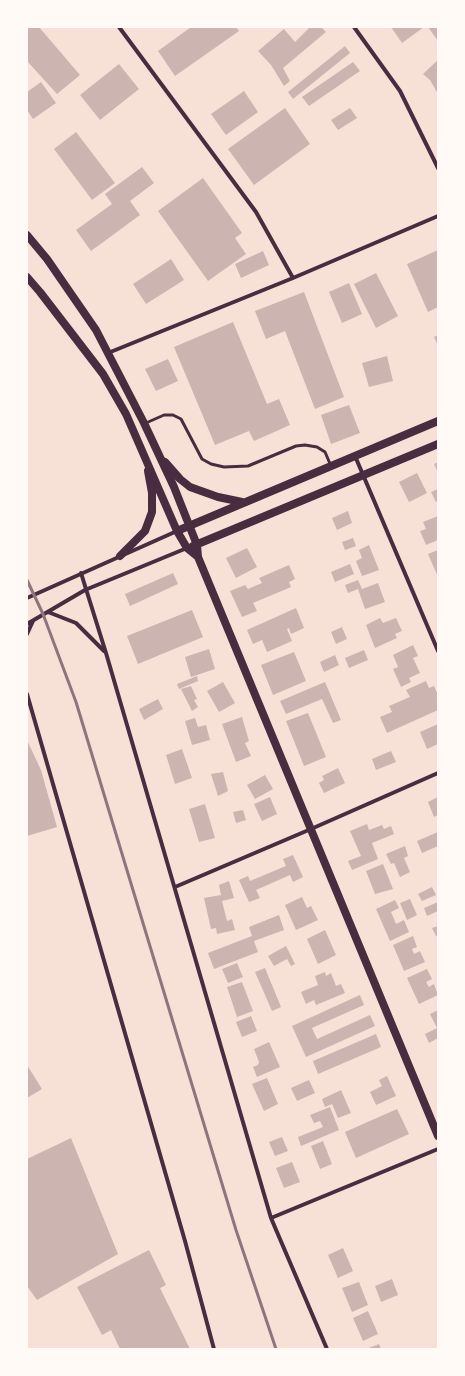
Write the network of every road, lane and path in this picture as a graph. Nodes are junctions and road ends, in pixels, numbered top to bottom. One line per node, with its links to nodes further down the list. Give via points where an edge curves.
1 (119, 27): 7 (street, via 256,212)
2 (354, 27): 3 (street, via 400,91)
3 (438, 168)
4 (438, 216): 7 (street)
5 (27, 235): 8 (main road, via 47,259 96,330)
6 (27, 277): 9 (main road)
7 (293, 278): 8 (street)
8 (108, 353): 9 (main road, via 100,360); 11 (main road)
9 (92, 359): 13 (main road, via 126,414)
10 (438, 421): 15 (main road)
11 (144, 424): 14 (main road); 16 (lane, via 164,415 173,415 181,419 202,459 224,467 248,466 296,446 305,445 317,447 325,452)
12 (438, 444): 17 (main road)
13 (145, 454): 20 (main road); 23 (main road, via 152,493 152,512 145,531)
14 (158, 454): 18 (main road, via 190,487 218,498); 19 (main road)
15 (355, 456): 16 (main road); 17 (street)
16 (332, 467): 18 (main road)
17 (363, 476): 21 (main road); 32 (street)
18 (242, 502): 19 (main road)
19 (189, 525): 20 (main road); 21 (main road)
20 (177, 531): 22 (main road); 23 (street)
21 (197, 545): 22 (main road); 24 (main road)
22 (188, 548): 24 (main road); 26 (street)
23 (120, 556): 25 (street)
24 (198, 557): 36 (main road)
25 (81, 573): 26 (street); 27 (street)
26 (86, 590): 28 (street); 33 (street)
27 (27, 598)
28 (48, 612): 29 (street); 33 (street, via 76,623)
29 (33, 621): 30 (street); 31 (street)
30 (27, 624)
31 (27, 634)
32 (438, 651)
33 (106, 653): 37 (street)
34 (27, 694): 41 (street)
35 (438, 773): 36 (street)
36 (311, 829): 37 (street); 38 (main road)
37 (175, 887): 40 (street)
38 (438, 1136)
39 (438, 1149): 40 (street)
40 (271, 1218): 42 (street)
41 (214, 1349)
42 (327, 1349)

